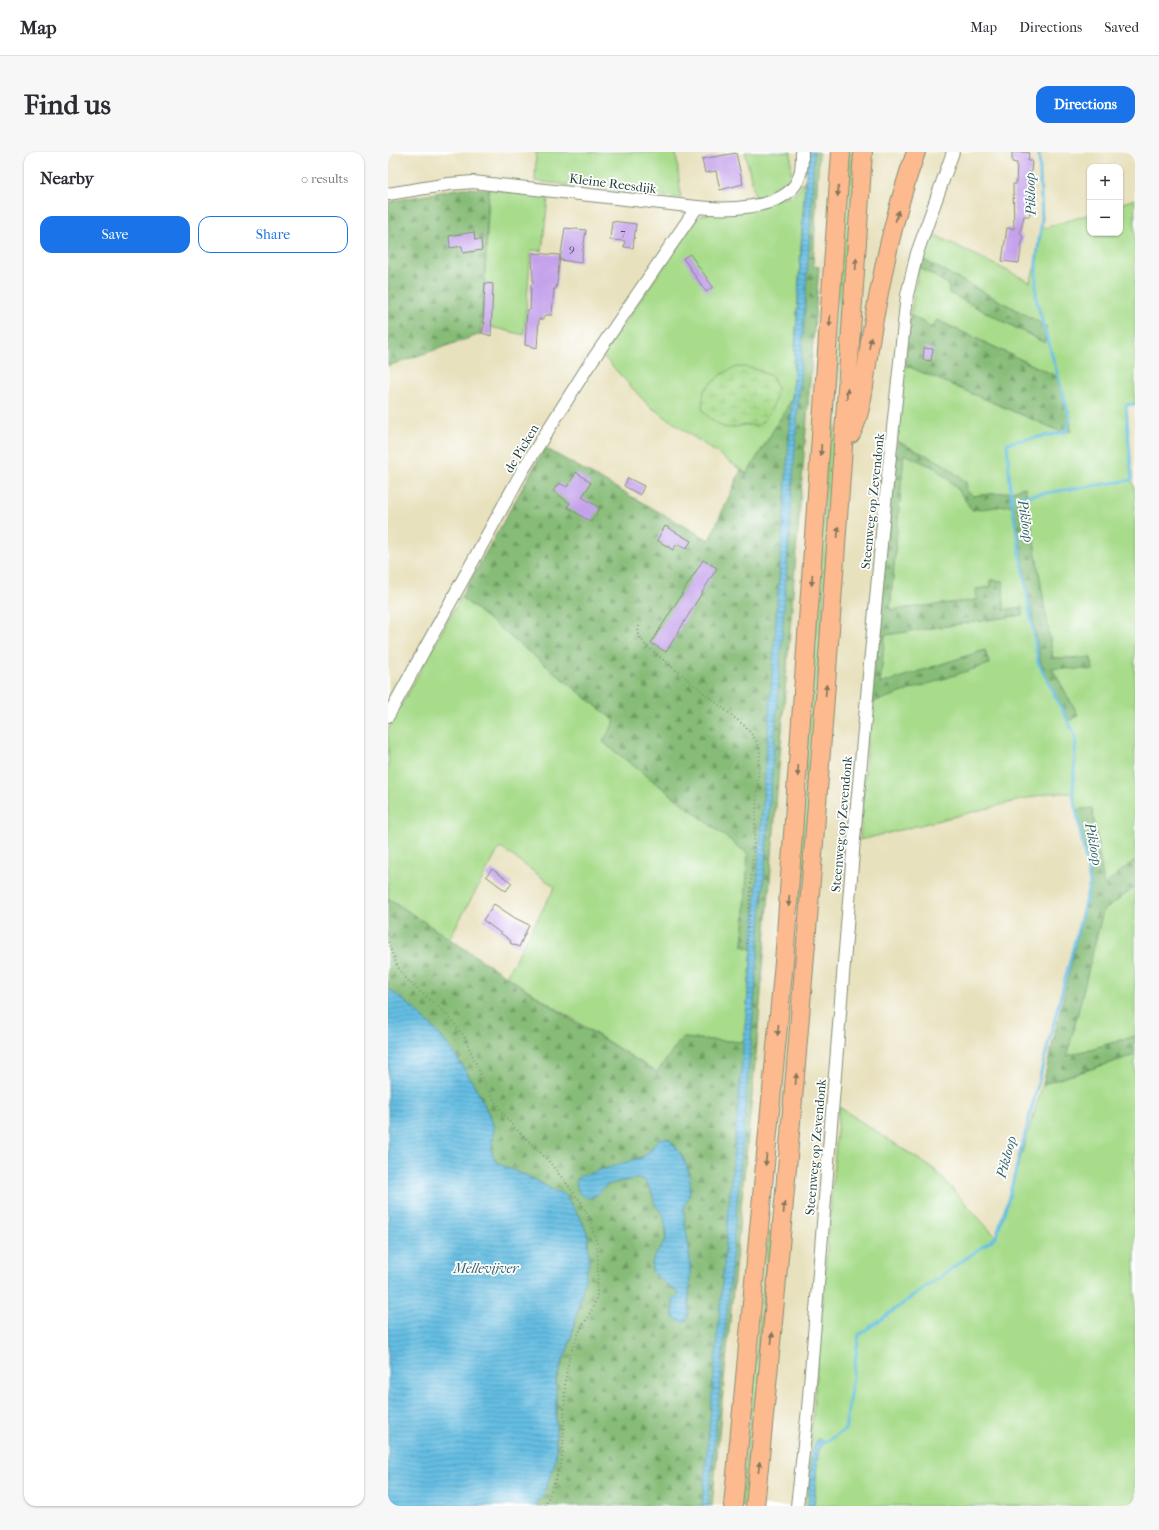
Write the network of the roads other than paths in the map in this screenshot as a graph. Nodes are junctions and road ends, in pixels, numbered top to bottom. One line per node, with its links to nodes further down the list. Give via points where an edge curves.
1 (802, 152): 7 (street, Kleine Reesdijk, via 798,179 786,194 752,206 730,209)
2 (841, 152): 10 (highway, one-way to 10, via 784,962)
3 (863, 152): 8 (highway, one-way to 3)
4 (916, 152): 8 (highway, one-way to 4, via 858,415 889,244)
5 (953, 152): 12 (street, Steenweg op Zevendonk, via 917,253 907,295 856,819)
6 (388, 194): 7 (street, Kleine Reesdijk, via 473,182)
7 (697, 208): 9 (street, de Picken, via 587,368 524,468)
8 (844, 447): 11 (highway, one-way to 8, via 779,1273 806,962)
9 (388, 716)
10 (733, 1506)
11 (755, 1506)
12 (798, 1506)

